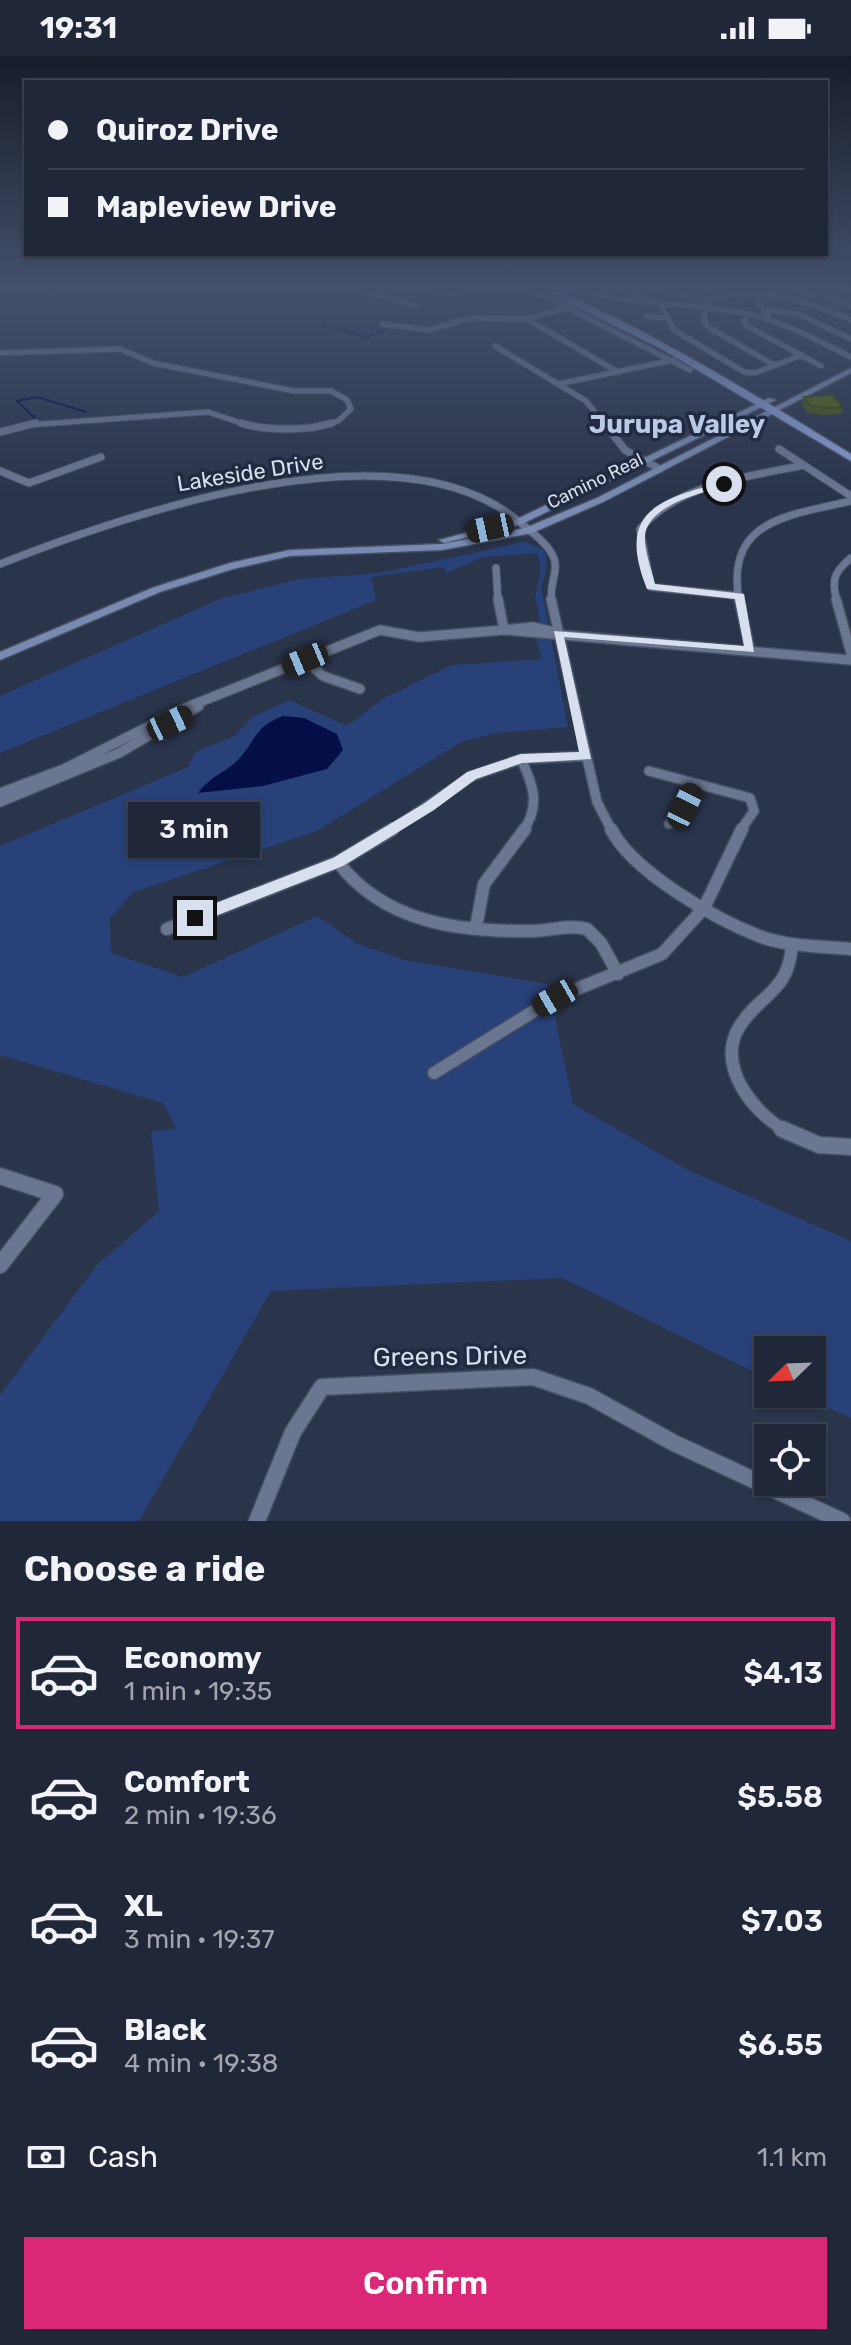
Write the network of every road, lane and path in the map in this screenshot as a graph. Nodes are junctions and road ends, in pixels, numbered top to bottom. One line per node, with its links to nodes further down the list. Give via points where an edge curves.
1 (140, 357): 20 (street, via 294,391 331,391 347,400 351,409 338,421 309,428 253,427 208,412 51,422)
2 (514, 357): 18 (street)
3 (593, 357): 17 (street)
4 (670, 357): 11 (street)
5 (686, 357): 19 (main road)
6 (697, 357): 19 (main road)
7 (719, 357): 13 (street, via 744,372)
8 (761, 357): 13 (street)
9 (795, 357): 13 (street)
10 (806, 357): 14 (street)
11 (675, 360): 15 (street); 17 (street)
12 (851, 360): 19 (main road, Camino Real)
13 (774, 365)
14 (821, 366)
15 (690, 370)
16 (851, 370): 19 (main road, Camino Real)
17 (618, 372): 18 (street)
18 (558, 384): 25 (street, via 586,401 625,450)
19 (772, 405): 21 (main road); 24 (main road); 25 (main road, Camino Real); 27 (main road, Camino Real)
20 (0, 432)
21 (851, 447)
22 (779, 449): 26 (street)
23 (101, 457): 28 (street, via 29,483)
24 (851, 458)
25 (647, 462): 27 (street); 30 (main road, Camino Real)
26 (804, 465): 29 (street); 36 (street, via 697,491 645,520 639,539 651,587)
27 (660, 469): 31 (main road, Camino Real)
28 (0, 471)
29 (851, 498): 36 (street, via 786,518 752,537 736,569)
30 (518, 522): 31 (street, Lakeside Drive); 32 (main road, Camino Real); 34 (street, Lakeside Drive, via 486,499 444,484 399,478 286,483 155,509)
31 (528, 531): 32 (main road, Camino Real); 38 (street, Lakeside Drive, via 552,554 556,566 550,593)
32 (428, 546): 41 (main road, Camino Real, via 290,553 230,566 156,590)
33 (851, 558): 40 (street, via 832,583)
34 (0, 564)
35 (496, 568): 37 (street)
36 (740, 596): 39 (street)
37 (504, 630): 38 (street); 42 (street, via 419,637 380,630)
38 (558, 633): 39 (street); 46 (street, Lakeside Drive)
39 (750, 650): 43 (street)
40 (851, 653)
41 (0, 656)
42 (305, 660): 44 (street, via 323,676); 45 (street)
43 (851, 660)
44 (360, 689)
45 (200, 705): 50 (street); 51 (street, via 119,753)
46 (586, 756): 47 (street); 54 (street, Lakeside Drive, via 599,809 619,845 652,876)
47 (521, 759): 53 (street, via 460,781 430,807); 55 (street, via 532,789 532,815 523,838 487,879)
48 (649, 771): 49 (street)
49 (694, 785): 52 (street); 54 (street, via 750,798 754,811 735,839)
50 (0, 793)
51 (0, 802)
52 (669, 824)
53 (338, 862): 55 (street, via 361,890 389,908); 56 (street)
54 (704, 908): 57 (street, Lakeside Drive, via 759,936); 59 (street, via 662,954)
55 (476, 927): 59 (street, via 581,927 597,939)
56 (167, 929)
57 (792, 944): 58 (street, Lakeside Drive); 61 (street, via 791,968 784,981 735,1029 729,1051 742,1091 761,1115 810,1143)
58 (851, 949)
59 (618, 974): 60 (street, via 555,998)
60 (434, 1073)
61 (851, 1147)
62 (0, 1176): 63 (street, via 55,1194)
63 (0, 1265)
64 (257, 1521): 65 (street, Greens Drive, via 293,1432 322,1387 533,1377 589,1396 674,1443)
65 (842, 1521)

